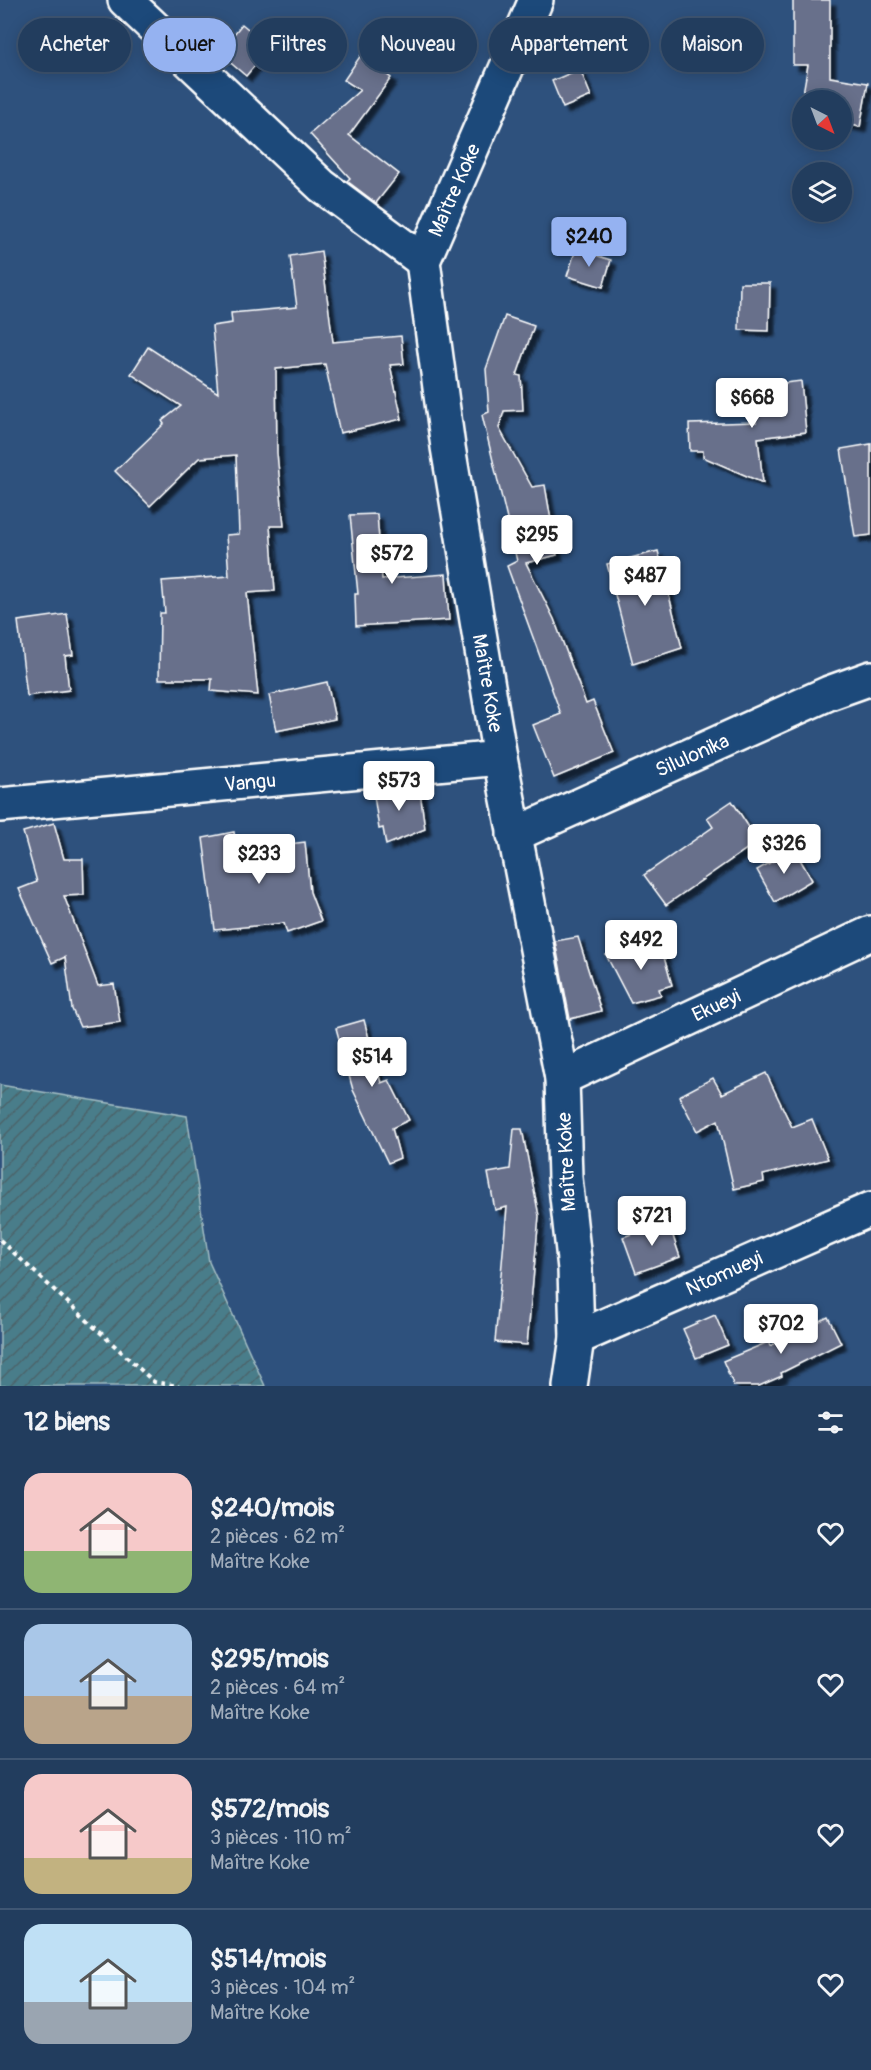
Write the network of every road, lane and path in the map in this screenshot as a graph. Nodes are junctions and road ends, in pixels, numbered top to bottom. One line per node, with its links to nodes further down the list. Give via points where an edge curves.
1 (125, 0): 3 (street, via 322,186)
2 (536, 0): 3 (street, Maître Koke)
3 (423, 261): 5 (street, Maître Koke, via 448,447)
4 (871, 678): 7 (street, Silulonika, via 829,693)
5 (500, 758): 6 (street, Vangu); 7 (street, Maître Koke)
6 (0, 805)
7 (514, 835): 9 (street, Maître Koke)
8 (871, 933): 9 (street, Ekueyi)
9 (562, 1078): 12 (street, Maître Koke)
10 (871, 1209): 12 (street, Ntomueyi)
11 (0, 1240): 13 (path)
12 (577, 1338): 15 (street, Maître Koke)
13 (153, 1384): 14 (path)
14 (179, 1386)
15 (570, 1386)

